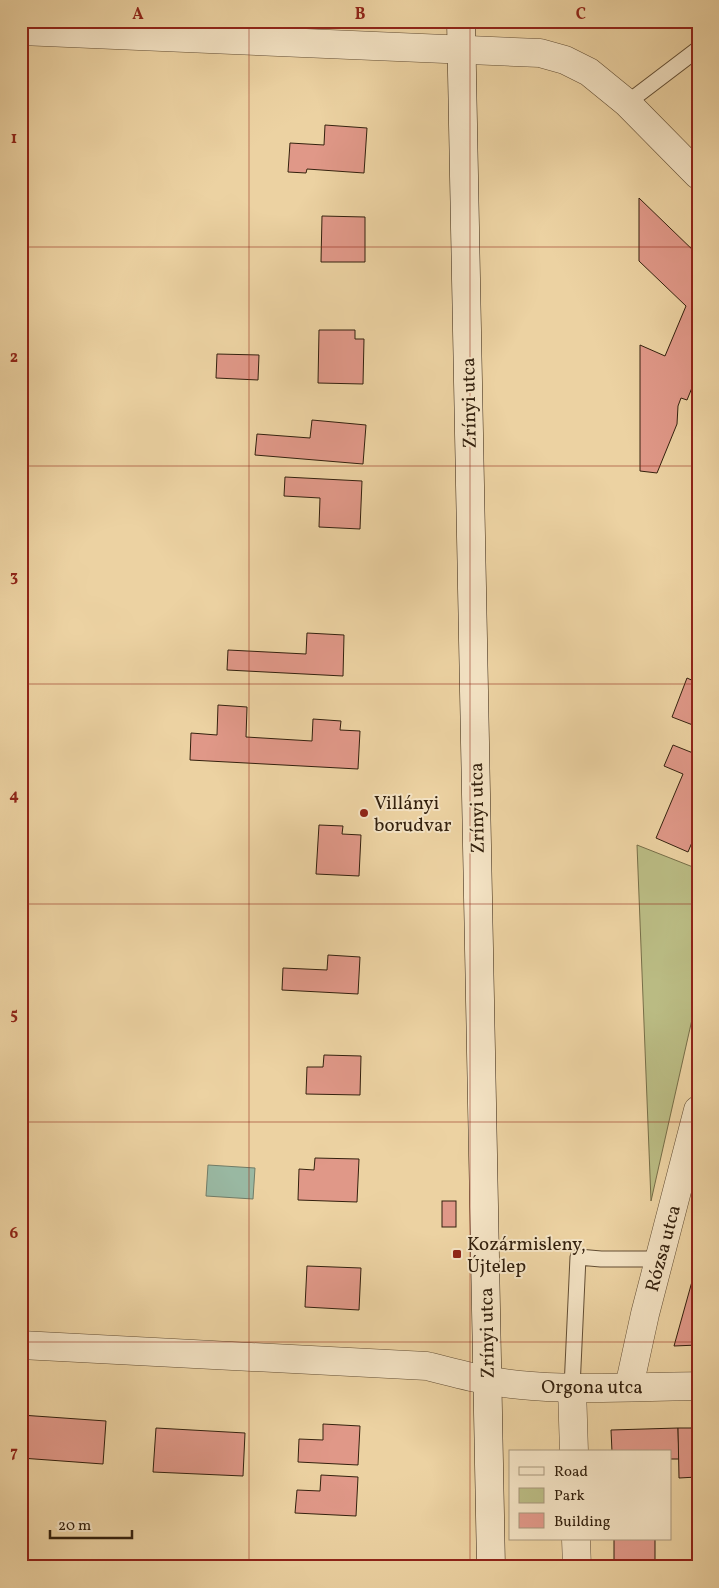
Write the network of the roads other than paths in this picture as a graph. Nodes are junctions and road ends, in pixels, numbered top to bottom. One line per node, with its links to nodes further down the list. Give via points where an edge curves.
1 (461, 21): 4 (street, Zrínyi utca)
2 (157, 29): 3 (street); 4 (street)
3 (21, 31)
4 (462, 49): 6 (street, via 540,53 565,60 589,72); 11 (street, Zrínyi utca)
5 (698, 49): 6 (lane)
6 (628, 103): 7 (street)
7 (698, 175)
8 (698, 1110): 9 (street, Rózsa utca)
9 (659, 1259): 13 (street, Rózsa utca); 14 (lane, via 578,1257)
10 (21, 1345): 11 (street, Orgona utca, via 427,1366)
11 (487, 1381): 14 (street, Orgona utca); 17 (street, Zrínyi utca)
12 (698, 1386): 13 (street, Orgona utca)
13 (628, 1387): 14 (street, Orgona utca)
14 (572, 1388): 15 (street)
15 (574, 1450)
16 (576, 1540): 18 (street)
17 (491, 1567)
18 (577, 1567)

